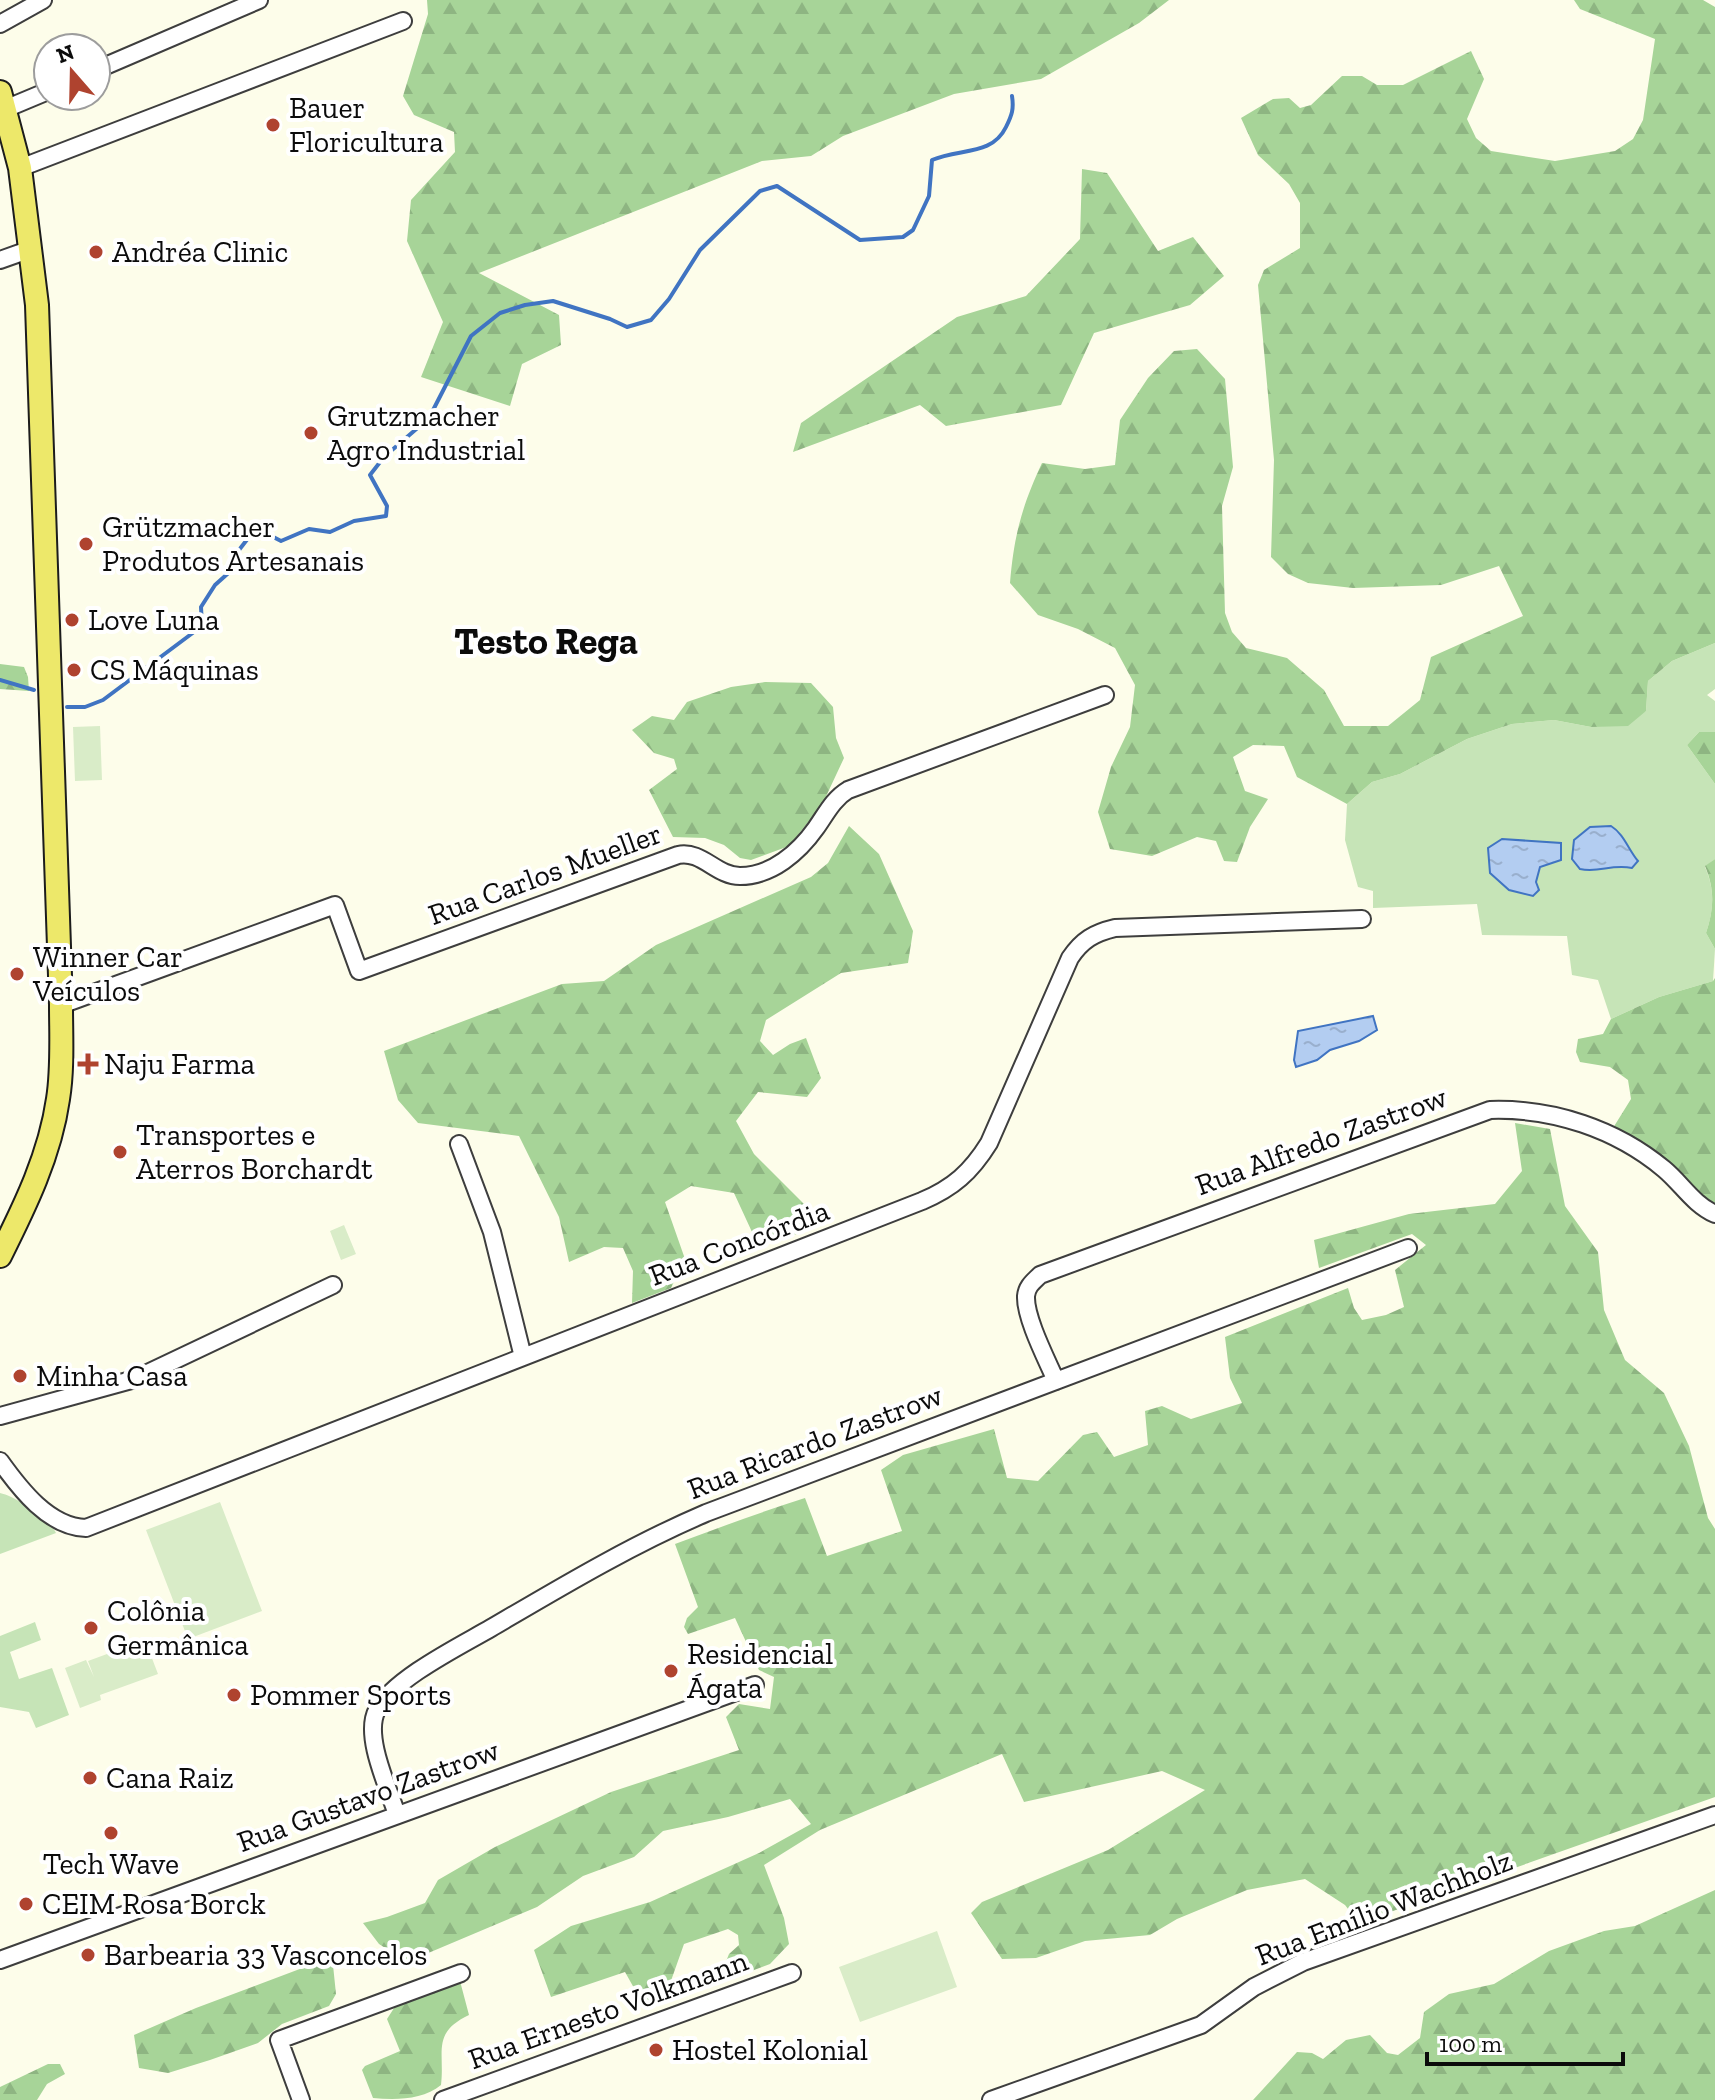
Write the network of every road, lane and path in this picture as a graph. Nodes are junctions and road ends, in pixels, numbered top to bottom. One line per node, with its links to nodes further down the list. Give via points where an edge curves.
1 (43, 0): 4 (street)
2 (259, 0): 5 (street)
3 (403, 21): 8 (street)
4 (0, 24)
5 (112, 63)
6 (32, 94): 7 (street)
7 (3, 100): 8 (main road)
8 (20, 168): 9 (main road)
9 (31, 249): 10 (street); 13 (main road)
10 (0, 260)
11 (1105, 695): 13 (street, Rua Carlos Mueller, via 848,790 792,855 761,873 728,875 694,855 678,855 359,971 335,905)
12 (1362, 919): 19 (street, Rua Concórdia, via 1115,928 1097,933 1070,958 989,1143 959,1182)
13 (61, 1005): 17 (main road, via 60,1078 48,1145)
14 (459, 1144): 19 (street, via 492,1232)
15 (1715, 1214): 20 (street, Rua Alfredo Zastrow, via 1695,1202 1654,1161 1615,1137 1547,1113 1490,1110 1040,1275 1029,1285 1028,1310)
16 (1408, 1248): 20 (street, Rua Ricardo Zastrow)
17 (0, 1256)
18 (333, 1285): 21 (street, via 135,1379)
19 (523, 1357): 24 (street, Rua Concórdia, via 86,1528 65,1524)
20 (1056, 1381): 26 (street, Rua Ricardo Zastrow, via 667,1530 431,1664 387,1696 372,1727)
21 (0, 1416)
22 (0, 1461): 24 (street, Rua Concórdia)
23 (0, 1484): 24 (street, Rua Concórdia)
24 (27, 1495)
25 (755, 1685): 26 (street, Rua Gustavo Zastrow)
26 (397, 1815): 28 (street, Rua Gustavo Zastrow)
27 (1715, 1815): 33 (street, Rua Emílio Wachholz, via 1303,1962 1254,1987 1201,2025)
28 (0, 1960)
29 (461, 1973): 31 (street, via 279,2040)
30 (792, 1973): 32 (street, Rua Ernesto Volkmann)
31 (301, 2100)
32 (443, 2100)
33 (991, 2100)

